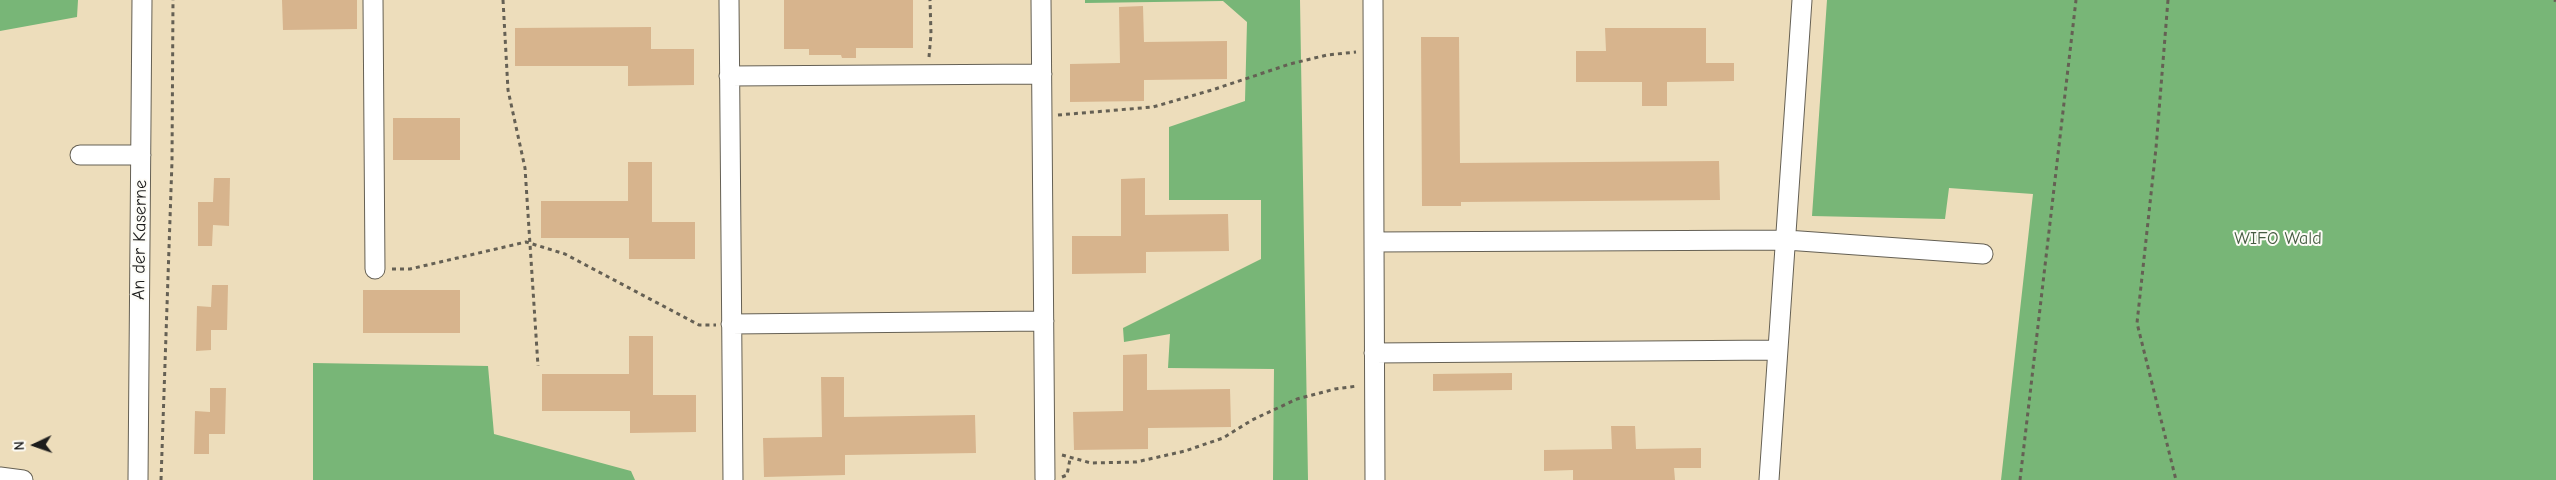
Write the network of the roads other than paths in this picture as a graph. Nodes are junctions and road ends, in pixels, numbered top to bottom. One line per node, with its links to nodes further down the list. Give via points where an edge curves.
1 (142, 0): 10 (street, An der Kaserne)
2 (373, 0): 14 (street)
3 (728, 0): 8 (street)
4 (1041, 0): 7 (street)
5 (1373, 0): 12 (street)
6 (1802, 0): 11 (street)
7 (1042, 74): 8 (street); 15 (street)
8 (729, 76): 16 (street)
9 (80, 155): 10 (street)
10 (141, 155): 22 (street, An der Kaserne)
11 (1786, 240): 12 (street); 13 (street); 17 (street)
12 (1374, 242): 18 (street)
13 (1983, 254)
14 (375, 269)
15 (1044, 321): 16 (street); 20 (street, via 1045,447)
16 (731, 324): 23 (street)
17 (1778, 350): 18 (street); 25 (street)
18 (1374, 353): 24 (street)
19 (0, 477): 21 (street)
20 (1050, 479)
21 (23, 480)
22 (138, 480)
23 (733, 480)
24 (1374, 480)
25 (1769, 480)

